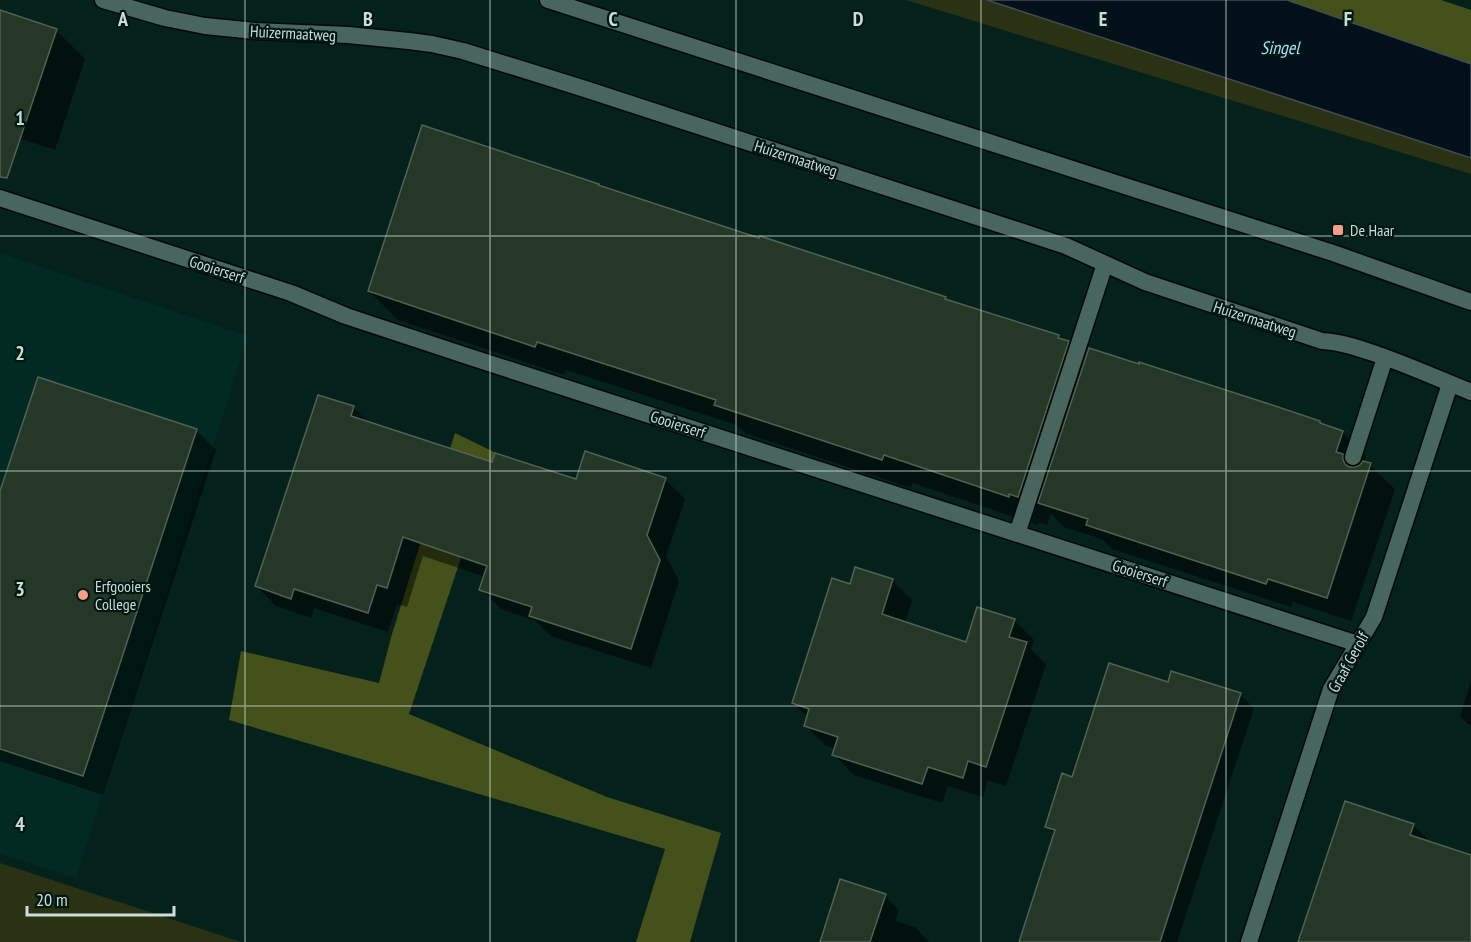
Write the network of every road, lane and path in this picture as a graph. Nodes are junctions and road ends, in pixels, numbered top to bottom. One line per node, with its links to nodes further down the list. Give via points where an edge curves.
1 (103, 0): 4 (street, Huizermaatweg, via 205,26 348,35 463,51 1066,246)
2 (548, 0): 5 (street, via 1333,253)
3 (0, 198): 10 (street, Gooierserf, via 291,293 357,320)
4 (1105, 264): 6 (street, Huizermaatweg, via 1222,308); 10 (street)
5 (1471, 302)
6 (1386, 358): 7 (street, Huizermaatweg); 9 (street)
7 (1450, 384): 8 (street, Huizermaatweg); 11 (street, Graaf Gerolf, via 1374,617)
8 (1471, 392)
9 (1353, 457)
10 (1017, 534): 11 (street, Gooierserf)
11 (1358, 644): 12 (street, Graaf Gerolf, via 1331,688)
12 (1249, 942)

